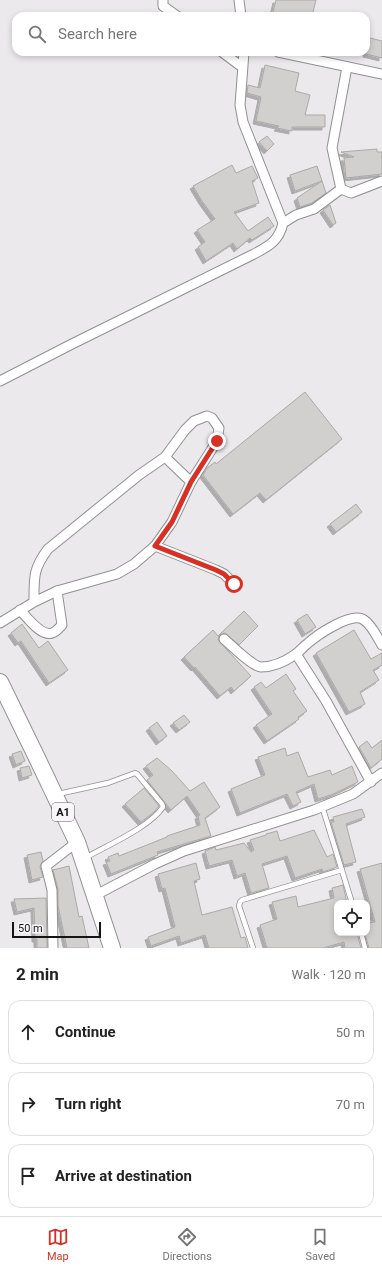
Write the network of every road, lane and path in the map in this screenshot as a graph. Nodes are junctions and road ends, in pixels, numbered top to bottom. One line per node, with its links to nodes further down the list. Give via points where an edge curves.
1 (163, 0): 3 (street, via 163,6)
2 (239, 0): 4 (street)
3 (171, 12)
4 (240, 12)
5 (227, 56): 8 (street)
6 (243, 56): 8 (street)
7 (296, 56): 9 (street)
8 (242, 67): 13 (street, via 240,105 243,122)
9 (347, 67): 10 (street); 12 (street, via 332,148)
10 (382, 74)
11 (382, 181): 12 (street, via 351,193)
12 (342, 189): 13 (street, via 314,209)
13 (283, 223): 14 (street, via 281,234 272,244)
14 (0, 381)
15 (164, 457): 16 (street); 16 (street, via 194,421 207,416 212,418 219,428 217,441); 20 (street, via 48,549 39,562 34,578)
16 (191, 482): 17 (street, via 172,522)
17 (155, 546): 18 (street, via 216,570); 19 (street, via 118,574)
18 (234, 584)
19 (57, 591): 20 (street); 21 (street, via 62,625 51,633 37,628)
20 (34, 602): 21 (street)
21 (20, 610): 22 (street)
22 (0, 622)
23 (224, 639): 25 (street, via 261,667 280,663)
24 (382, 645): 25 (street, via 369,624 364,619 355,617 323,632)
25 (296, 654): 28 (street, via 326,701)
26 (0, 682): 29 (highway, A1)
27 (382, 773): 28 (street)
28 (371, 782): 30 (street, via 353,794)
29 (54, 795): 31 (highway, A1); 32 (lane, via 135,773 162,804 160,811 144,825)
30 (322, 806): 33 (lane); 34 (street, via 184,851)
31 (77, 842): 32 (highway, A1); 37 (street, via 46,866 52,890)
32 (82, 860): 34 (highway, A1)
33 (342, 870): 35 (lane); 39 (lane, via 242,900 239,906)
34 (94, 896): 38 (highway, A1)
35 (351, 900)
36 (362, 936): 40 (lane)
37 (53, 948)
38 (112, 948)
39 (253, 948)
40 (365, 948)

